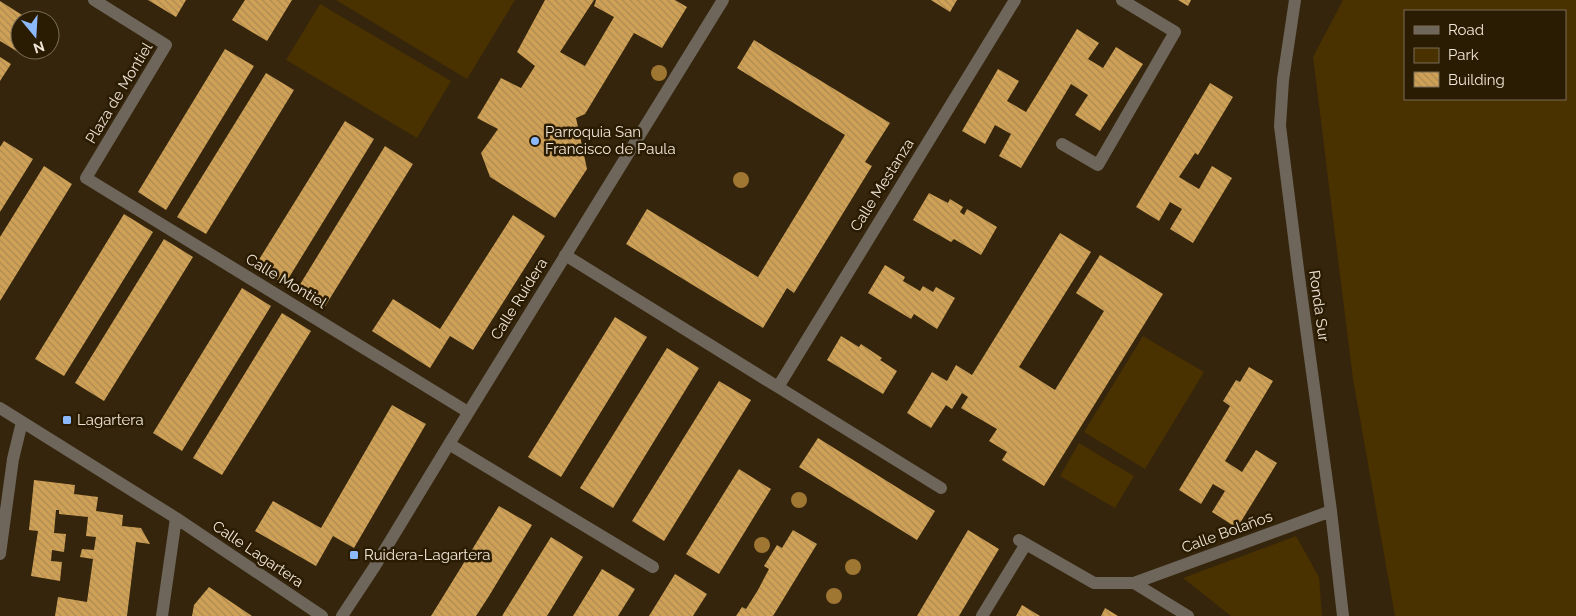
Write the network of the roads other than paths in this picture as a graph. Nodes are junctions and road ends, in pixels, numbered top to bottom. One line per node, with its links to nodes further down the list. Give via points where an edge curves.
1 (94, 0): 7 (street, Plaza de Montiel, via 166,45)
2 (723, 0): 8 (street, Calle Ruidera)
3 (1015, 0): 9 (street, Calle Mestanza)
4 (1122, 0): 6 (street, via 1175,32 1098,165)
5 (1294, 0): 15 (street, Ronda Sur, via 1280,126)
6 (1062, 144)
7 (86, 178): 11 (street, Calle Montiel)
8 (565, 255): 9 (street); 11 (street, Calle Ruidera)
9 (778, 387): 14 (street)
10 (0, 408): 12 (street, Calle Lagartera)
11 (468, 412): 13 (street, Calle Ruidera)
12 (22, 422): 16 (street, Calle Lagartera); 17 (street, via 13,459)
13 (449, 444): 18 (street); 22 (street, Calle Ruidera)
14 (941, 488)
15 (1331, 511): 19 (street, Calle Bolaños); 25 (street, Ronda Sur)
16 (176, 518): 20 (street); 21 (street, Calle Lagartera)
17 (0, 554)
18 (653, 567)
19 (1134, 583): 23 (street, Calle Bolaños, via 1094,583 1022,542); 24 (street)
20 (162, 616)
21 (322, 616)
22 (342, 616)
23 (982, 616)
24 (1188, 616)
25 (1343, 616)

